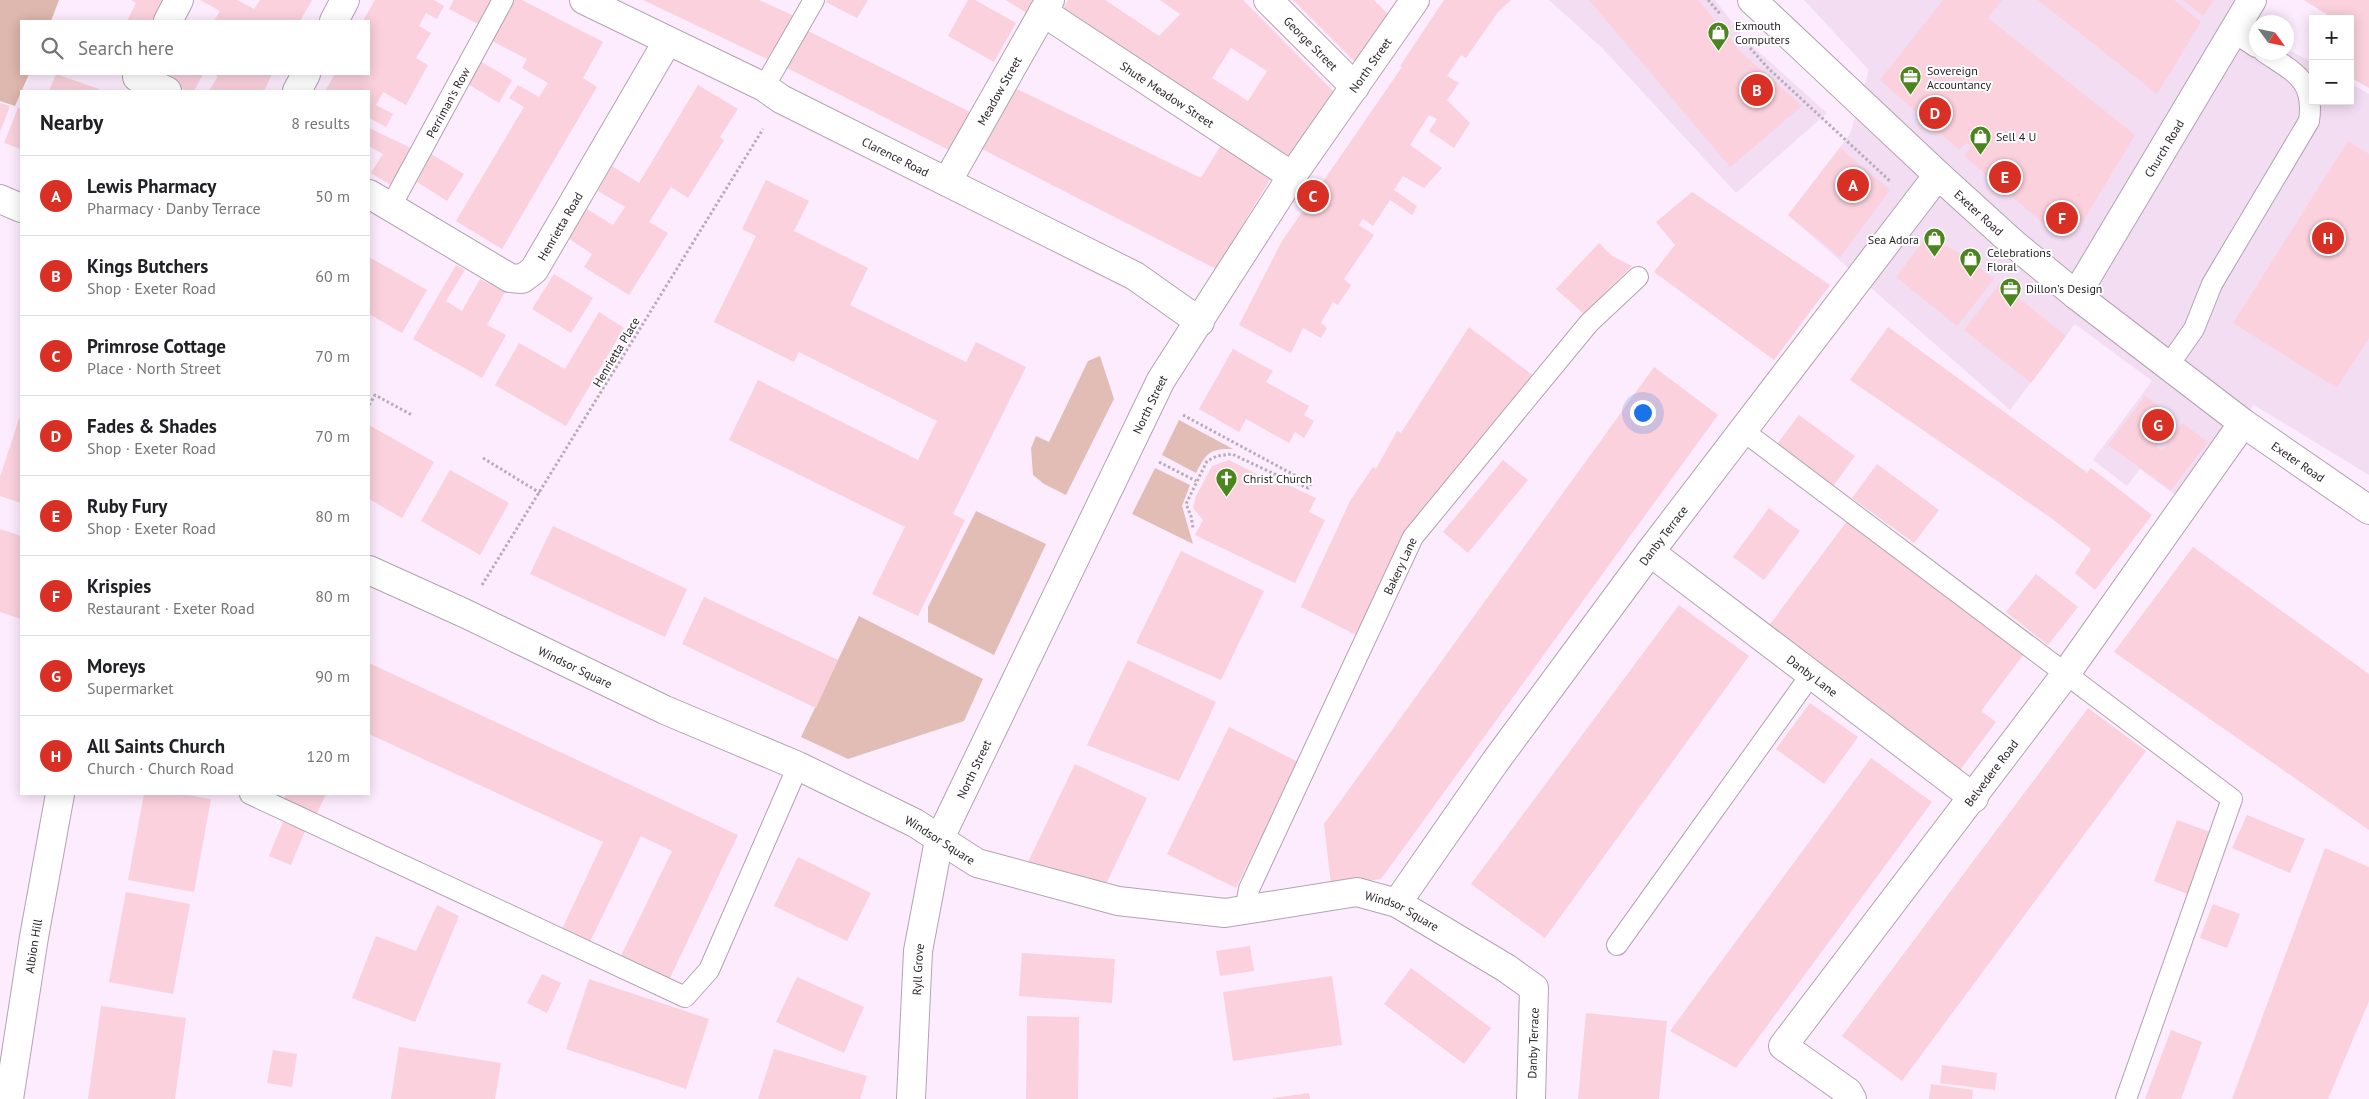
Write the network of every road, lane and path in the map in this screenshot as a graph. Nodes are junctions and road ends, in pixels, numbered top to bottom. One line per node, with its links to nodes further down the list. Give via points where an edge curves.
1 (180, 0): 11 (street)
2 (345, 0): 12 (street)
3 (503, 0): 27 (lane, Perriman's Row)
4 (584, 0): 14 (street, Clarence Road)
5 (814, 0): 22 (lane)
6 (1268, 0): 19 (street, George Street)
7 (1415, 0): 19 (street, North Street)
8 (1752, 0): 23 (street, Exeter Road)
9 (2252, 0): 13 (street, Church Road)
10 (1047, 6): 24 (street, Shute Meadow Street); 25 (street, Meadow Street)
11 (169, 20)
12 (335, 20)
13 (2232, 31): 15 (lane); 30 (street, Church Road)
14 (667, 42): 22 (street, Clarence Road); 27 (street, Henrietta Road, via 534,270 522,278 510,278)
15 (2249, 42)
16 (2276, 60): 32 (lane, via 2295,73 2307,88 2311,103 2309,122 2212,284 2194,329)
17 (138, 75): 20 (street)
18 (305, 75): 21 (street)
19 (1355, 86): 24 (street, North Street)
20 (164, 90)
21 (298, 90)
22 (772, 93): 25 (street, Clarence Road); 41 (path, Henrietta Place)
23 (1938, 175): 30 (street, Exeter Road); 37 (street, Danby Terrace)
24 (1292, 176): 31 (street, North Street)
25 (947, 182): 31 (street, Clarence Road, via 1134,276)
26 (0, 199): 28 (street)
27 (380, 200)
28 (20, 208)
29 (1638, 277): 55 (lane, Bakery Lane, via 1589,324 1413,537 1249,889)
30 (2076, 295): 32 (street, Exeter Road)
31 (1200, 322): 53 (street, North Street, via 1151,398)
32 (2168, 366): 36 (street, Exeter Road)
33 (370, 403): 35 (path, via 375,395)
34 (1182, 414): 40 (path, via 1311,484 1308,488 1232,454 1207,461)
35 (412, 416)
36 (2243, 423): 42 (street, Exeter Road); 47 (street, Belvedere Road)
37 (1742, 430): 44 (street, Danby Terrace); 47 (lane)
38 (483, 458): 41 (path)
39 (1158, 462): 40 (path)
40 (1196, 481): 43 (path, via 1186,504)
41 (540, 493): 46 (path, Henrietta Place)
42 (2369, 510)
43 (1193, 528)
44 (1650, 552): 48 (street, Danby Lane); 54 (street, Danby Terrace, via 1495,762)
45 (370, 570): 46 (street, Windsor Square)
46 (464, 613): 49 (street, Windsor Square, via 665,710)
47 (2065, 675): 52 (street, Belvedere Road); 62 (lane, via 2232,799)
48 (1810, 676): 52 (street, Danby Lane); 56 (lane)
49 (798, 766): 51 (lane, via 709,970 684,997); 53 (street, Windsor Square, via 915,823)
50 (60, 795): 58 (street, Albion Hill)
51 (252, 795)
52 (1974, 798): 61 (street, Belvedere Road, via 1783,1046 1848,1092)
53 (939, 840): 55 (street, Windsor Square, via 977,863 1118,900 1225,914); 59 (street, Ryll Grove, via 918,951)
54 (1397, 903): 55 (street, Windsor Square, via 1357,892); 57 (street, Windsor Square)
55 (1245, 910)
56 (1617, 945)
57 (1534, 988): 60 (street, Danby Terrace)
58 (8, 1099)
59 (911, 1099)
60 (1530, 1099)
61 (1852, 1099)
62 (2126, 1099)

